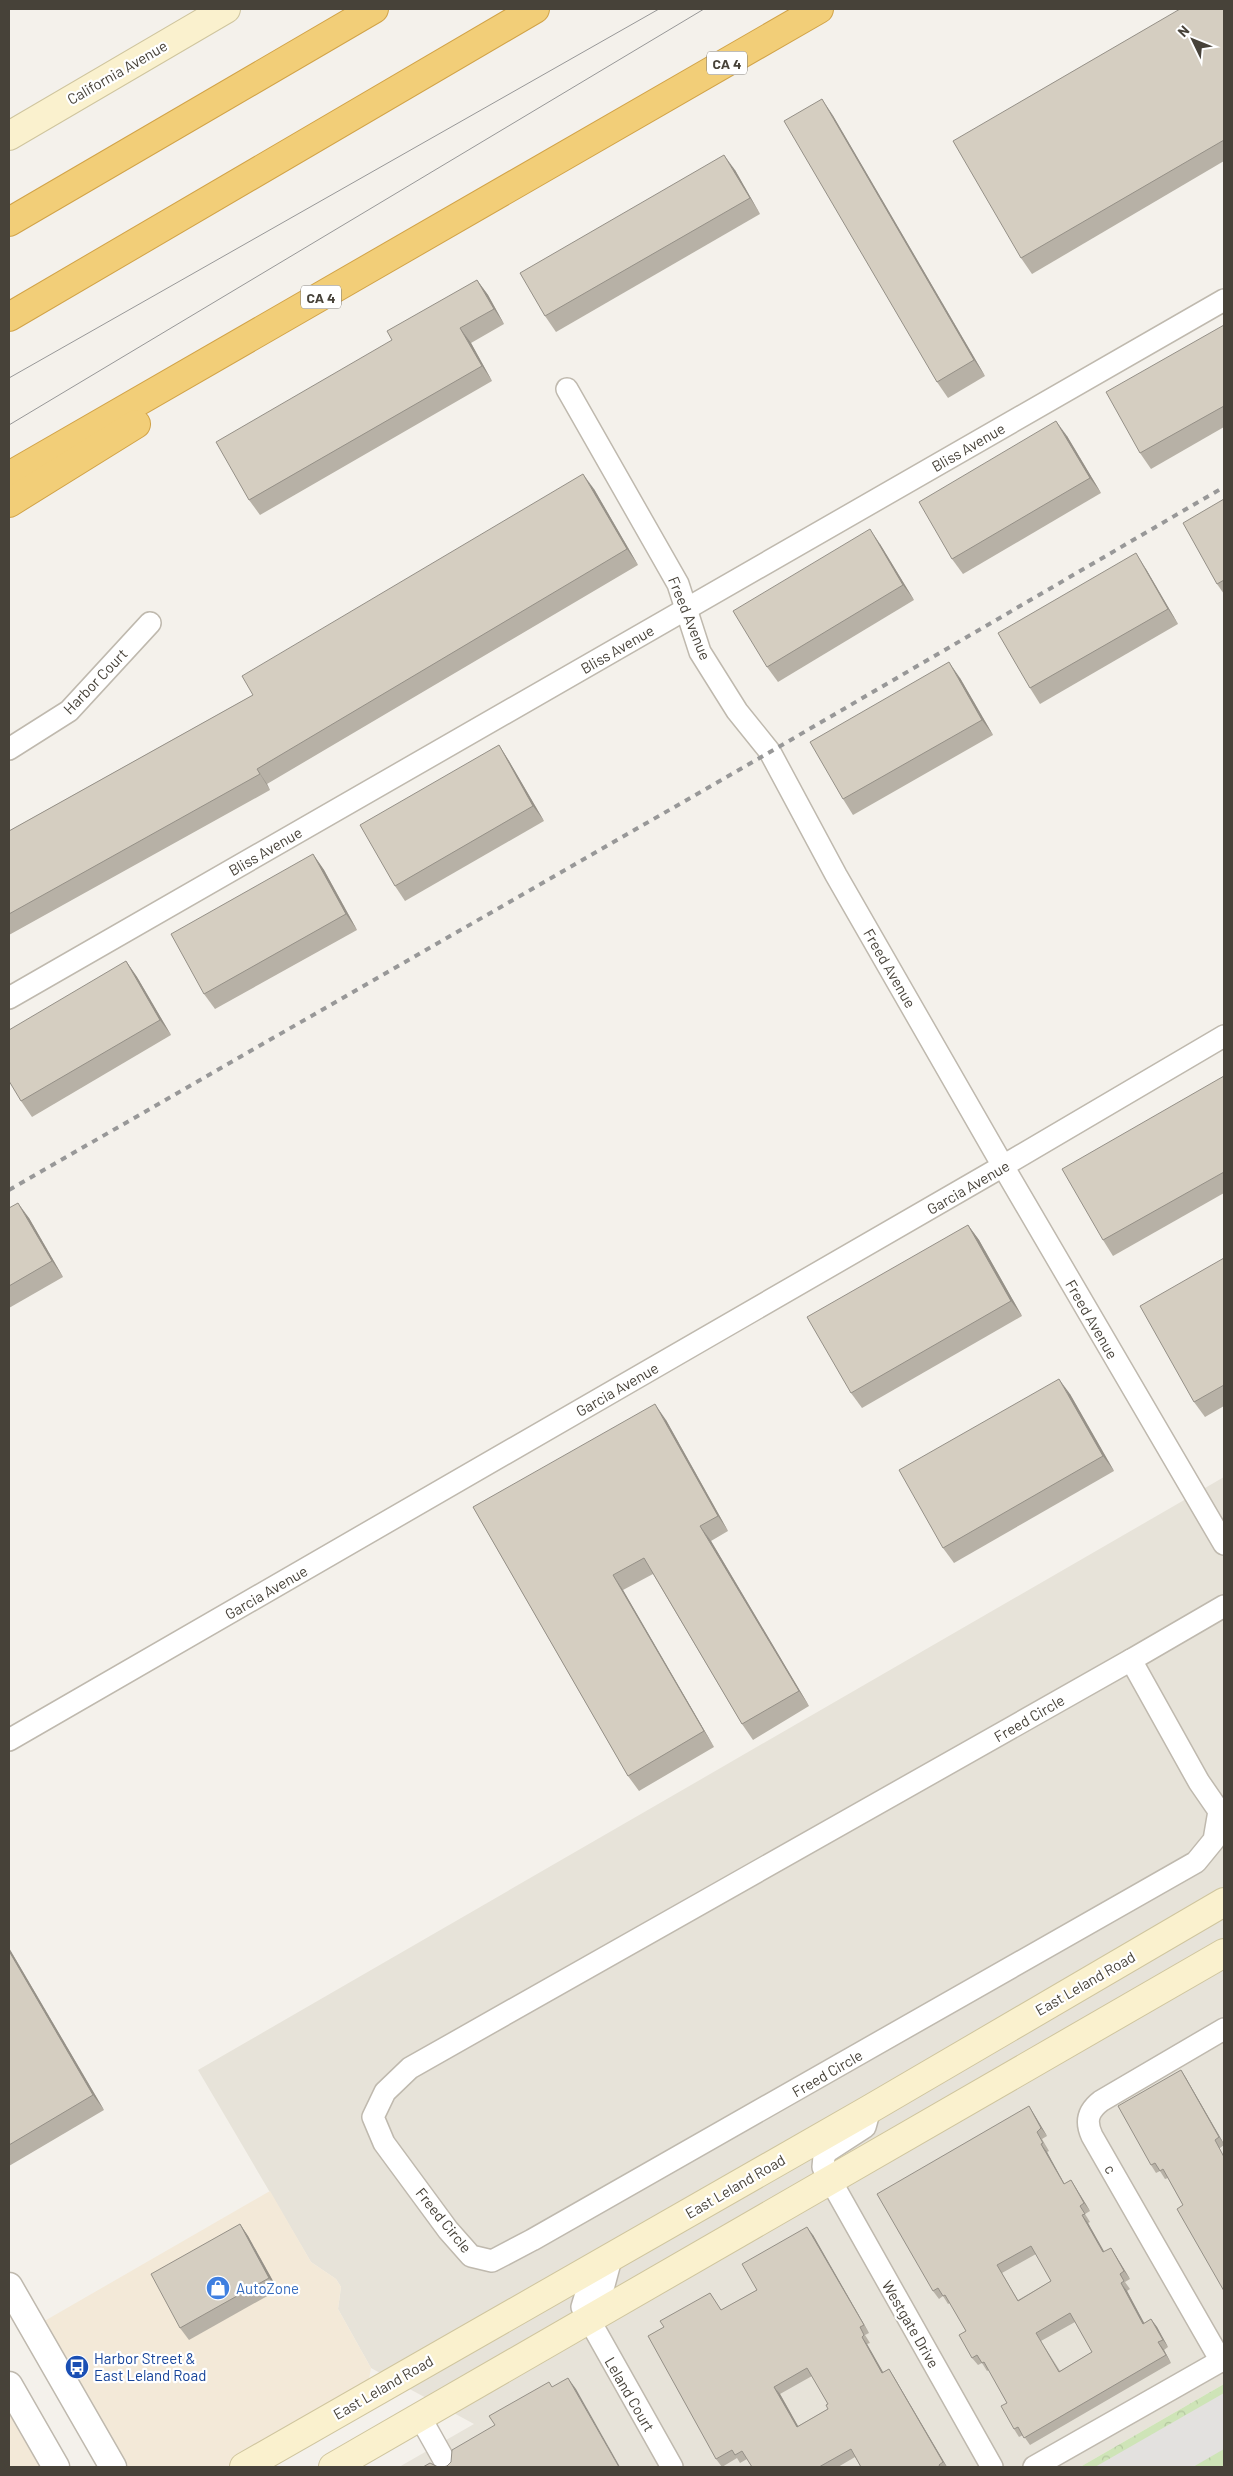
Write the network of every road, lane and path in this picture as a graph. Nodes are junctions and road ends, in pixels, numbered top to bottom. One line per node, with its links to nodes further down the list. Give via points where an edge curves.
1 (226, 9): 6 (main road, California Avenue)
2 (374, 9): 7 (highway)
3 (535, 9): 9 (highway)
4 (820, 9): 5 (highway, CA 4)
5 (634, 118): 11 (highway, CA 4); 12 (highway)
6 (9, 136)
7 (9, 222)
8 (1224, 300): 13 (street, Bliss Avenue)
9 (9, 317)
10 (567, 389): 13 (street, Freed Avenue, via 678,584)
11 (9, 476)
12 (9, 503)
13 (686, 610): 16 (street, Bliss Avenue); 18 (street, Freed Avenue, via 700,652 737,711 770,752 836,875)
14 (150, 623): 15 (street, Harbor Court, via 69,711)
15 (9, 749)
16 (9, 998)
17 (1224, 1036): 18 (street, Garcia Avenue)
18 (1003, 1166): 19 (street, Freed Avenue); 22 (street, Garcia Avenue)
19 (1224, 1544)
20 (1224, 1606): 21 (street, Freed Circle)
21 (1132, 1660): 21 (street, Freed Circle, via 410,2068 385,2092 372,2117 384,2142 448,2230 471,2256 492,2260 1196,1862 1214,1840 1219,1811 1199,1782)
22 (9, 1740)
23 (1224, 1902): 26 (main road, East Leland Road)
24 (1224, 1953): 27 (main road)
25 (1224, 2029): 31 (street, c, via 1101,2101 1092,2108 1088,2119 1092,2136)
26 (870, 2109): 27 (street, Westgate Drive, via 865,2128 824,2156 823,2167); 28 (main road, East Leland Road)
27 (829, 2182): 30 (main road); 40 (street, Westgate Drive)
28 (612, 2255): 30 (street, via 604,2284 583,2300 582,2307); 36 (main road, East Leland Road)
29 (9, 2286): 35 (street)
30 (588, 2320): 33 (main road); 39 (street, Leland Court)
31 (1223, 2360): 41 (street)
32 (9, 2385): 34 (street)
33 (420, 2417): 37 (main road); 38 (street)
34 (56, 2467)
35 (113, 2467)
36 (244, 2467)
37 (333, 2467)
38 (448, 2467)
39 (672, 2467)
40 (992, 2467)
41 (1034, 2467)

